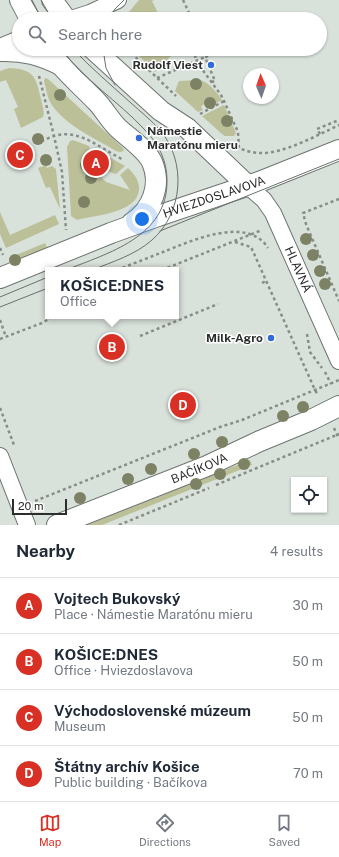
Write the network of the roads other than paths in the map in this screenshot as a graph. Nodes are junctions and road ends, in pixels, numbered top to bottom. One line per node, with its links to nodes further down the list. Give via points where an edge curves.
1 (20, 0): 4 (street)
2 (52, 0): 5 (street)
3 (118, 0): 6 (street)
4 (26, 12)
5 (61, 12)
6 (92, 12)
7 (12, 42): 8 (street)
8 (0, 47)
9 (0, 53): 10 (street)
10 (12, 54)
11 (35, 56): 14 (street)
12 (54, 56): 14 (street)
13 (101, 56): 16 (street, via 161,111 188,128)
14 (63, 68): 17 (street, via 151,160 154,168 155,188 150,206 140,217)
15 (339, 150): 16 (street, HVIEZDOSLAVOVA)
16 (248, 186): 17 (street, HVIEZDOSLAVOVA); 19 (street, HLAVNÁ, via 264,200 273,213)
17 (111, 233): 18 (street, HVIEZDOSLAVOVA)
18 (0, 278)
19 (339, 361)
20 (333, 409): 23 (street, BAČÍKOVA, via 207,466)
21 (0, 456): 22 (street)
22 (27, 525)
23 (57, 525)

